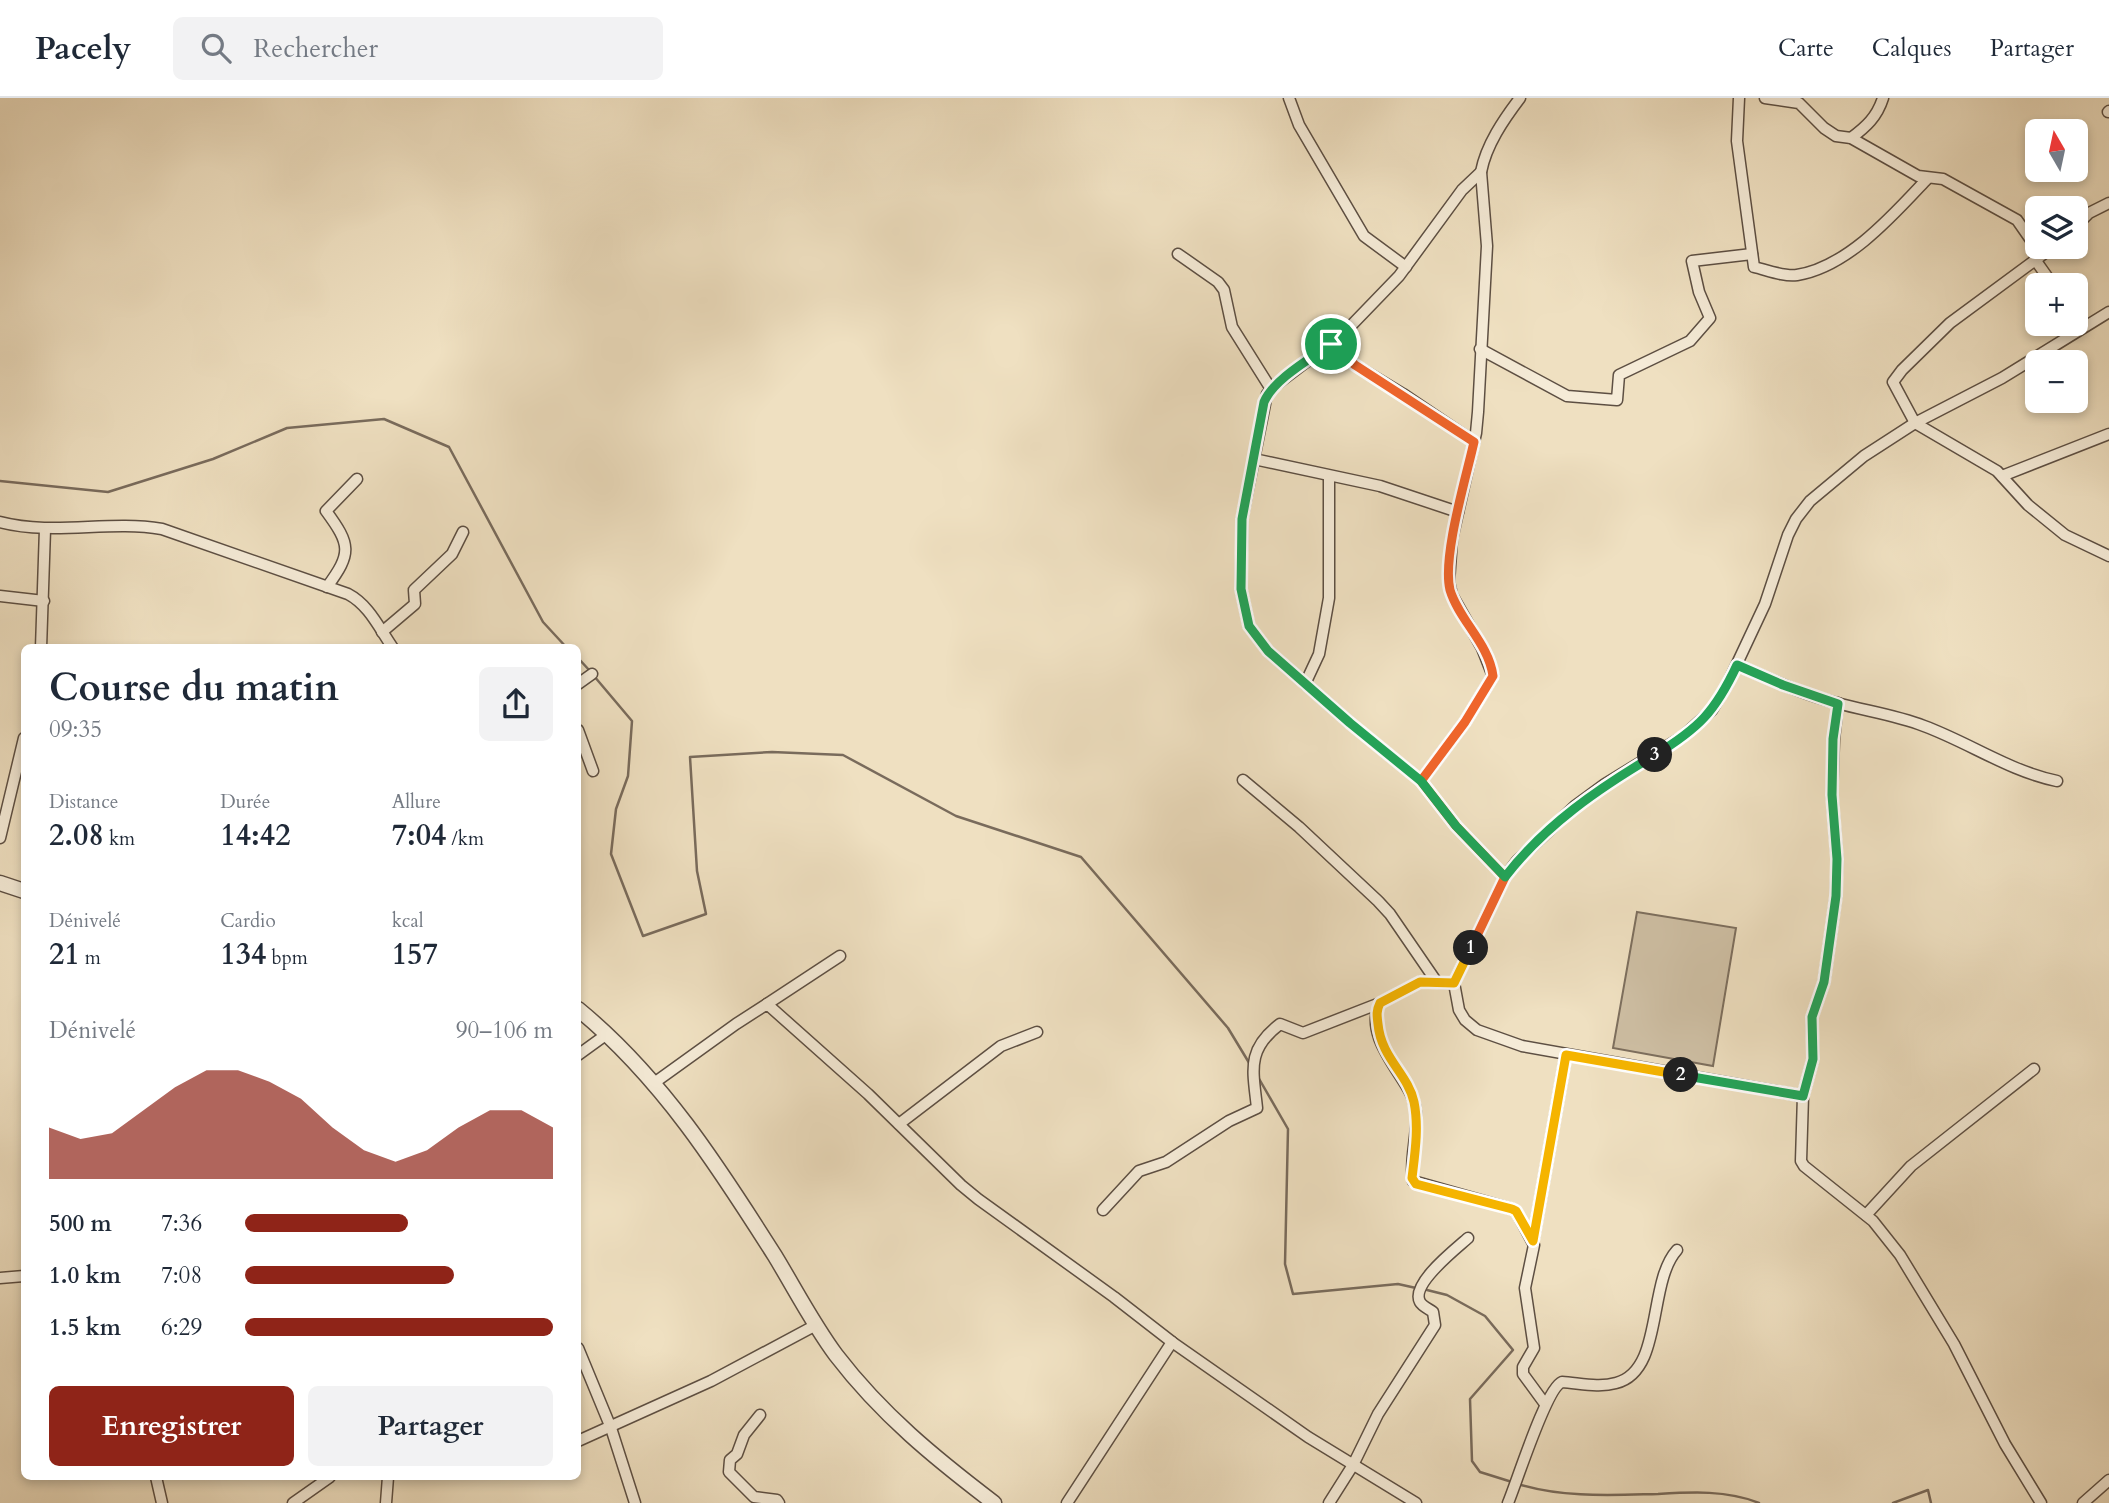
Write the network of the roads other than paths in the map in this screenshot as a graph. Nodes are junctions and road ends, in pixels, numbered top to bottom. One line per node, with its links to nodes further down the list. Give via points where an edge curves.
1 (1289, 98): 15 (street, via 1299,125 1364,236)
2 (1520, 98): 7 (street, via 1503,122)
3 (1739, 98): 12 (street, via 1737,141)
4 (1765, 98): 6 (street, via 1798,103 1829,132)
5 (1882, 98): 6 (street, via 1866,128)
6 (1851, 138): 8 (street)
7 (1481, 172): 15 (street, via 1462,190); 21 (street, via 1487,246)
8 (1927, 179): 12 (street, via 1880,229 1825,267 1794,276 1754,267); 14 (street, via 1943,179 2017,220 2033,243)
9 (2109, 202): 10 (street)
10 (2088, 214)
11 (1178, 254): 22 (street, via 1224,290 1232,327)
12 (1752, 254): 21 (street, via 1692,261 1710,318 1690,341 1619,375 1617,400 1567,396)
13 (2038, 259): 14 (street)
14 (2036, 261): 16 (street); 23 (street, via 1950,323 1895,377 1894,386)
15 (1406, 267): 20 (street)
16 (2044, 273)
17 (2109, 312): 18 (street)
18 (2088, 325)
19 (2069, 336): 23 (street)
20 (1331, 344): 22 (street); 25 (street, via 1355,365)
21 (1480, 349): 25 (street)
22 (1271, 389): 26 (street, via 1264,402)
23 (1915, 423): 28 (street); 41 (street, via 1845,471 1796,519)
24 (2109, 434): 28 (street)
25 (1474, 442): 30 (street)
26 (1254, 458): 27 (street); 44 (street, via 1242,519 1245,615 1258,641)
27 (1329, 476): 30 (street, via 1380,486); 44 (street, via 1329,598 1319,654)
28 (2002, 476): 34 (street, via 2044,519)
29 (357, 479): 35 (street, via 327,511 346,548 343,565)
30 (1458, 512): 50 (street, via 1451,539 1450,589 1493,676)
31 (0, 522): 32 (street)
32 (45, 529): 35 (street, via 114,524 162,529); 37 (street)
33 (463, 532): 38 (street, via 452,554 414,590 415,604)
34 (2109, 556)
35 (327, 587): 38 (street, via 360,600)
36 (0, 596): 37 (street)
37 (44, 601): 39 (street)
38 (382, 632): 40 (street)
39 (41, 644)
40 (390, 644)
41 (1737, 665): 45 (street); 53 (street, via 1699,725 1575,806)
42 (592, 674): 43 (street)
43 (581, 682)
44 (1305, 684): 50 (street)
45 (1838, 704): 51 (street, via 1924,726 1999,762); 68 (street, via 1832,795 1836,896 1824,982 1812,1017 1813,1059)
46 (581, 738): 48 (street)
47 (21, 750): 52 (street)
48 (593, 771)
49 (1243, 780): 57 (street, via 1378,901)
50 (1421, 781): 53 (street)
51 (2057, 781)
52 (0, 838)
53 (1505, 877): 58 (street)
54 (0, 883): 55 (street)
55 (21, 890)
56 (840, 956): 60 (street)
57 (1436, 981): 58 (street); 59 (street, via 1410,985)
58 (1454, 983): 65 (street, via 1459,1010 1477,1030)
59 (1380, 1003): 70 (street, via 1303,1033 1280,1024 1263,1037 1253,1062 1257,1108 1166,1162 1139,1171); 73 (street, via 1380,1041 1413,1101 1413,1181 1512,1209)
60 (767, 1004): 67 (street); 69 (street)
61 (581, 1012): 63 (street)
62 (1037, 1032): 69 (street, via 1001,1046)
63 (607, 1034): 64 (street); 67 (street)
64 (581, 1053)
65 (1566, 1055): 68 (street); 73 (street)
66 (2034, 1069): 71 (street, via 1911,1166)
67 (654, 1083): 77 (street, via 734,1191)
68 (1803, 1096): 71 (street, via 1801,1161)
69 (899, 1124): 78 (street, via 978,1199)
70 (1103, 1210)
71 (1866, 1215): 99 (street, via 1900,1255 1926,1296)
72 (1468, 1238): 84 (street, via 1424,1281 1420,1303 1433,1312 1435,1325 1378,1414)
73 (1533, 1241): 80 (street, via 1525,1288 1534,1348 1523,1374)
74 (1677, 1250): 80 (street, via 1663,1270 1647,1349 1635,1373 1626,1380 1602,1385 1559,1382)
75 (21, 1276): 76 (street)
76 (0, 1278)
77 (816, 1325): 82 (street); 94 (street, via 903,1430)
78 (1172, 1342): 84 (street); 95 (street)
79 (581, 1355): 82 (street)
80 (1545, 1404): 98 (street)
81 (760, 1415): 93 (street, via 730,1460 729,1472 754,1497)
82 (611, 1428): 83 (street); 92 (street)
83 (581, 1440)
84 (1353, 1465): 96 (street); 97 (street)
85 (157, 1480): 89 (street)
86 (326, 1480): 90 (street)
87 (388, 1480): 91 (street)
88 (2109, 1480): 100 (street)
89 (162, 1503)
90 (293, 1503)
91 (386, 1503)
92 (635, 1503)
93 (779, 1503)
94 (994, 1503)
95 (1067, 1503)
96 (1329, 1503)
97 (1416, 1503)
98 (1508, 1503)
99 (2041, 1503)
100 (2083, 1503)

